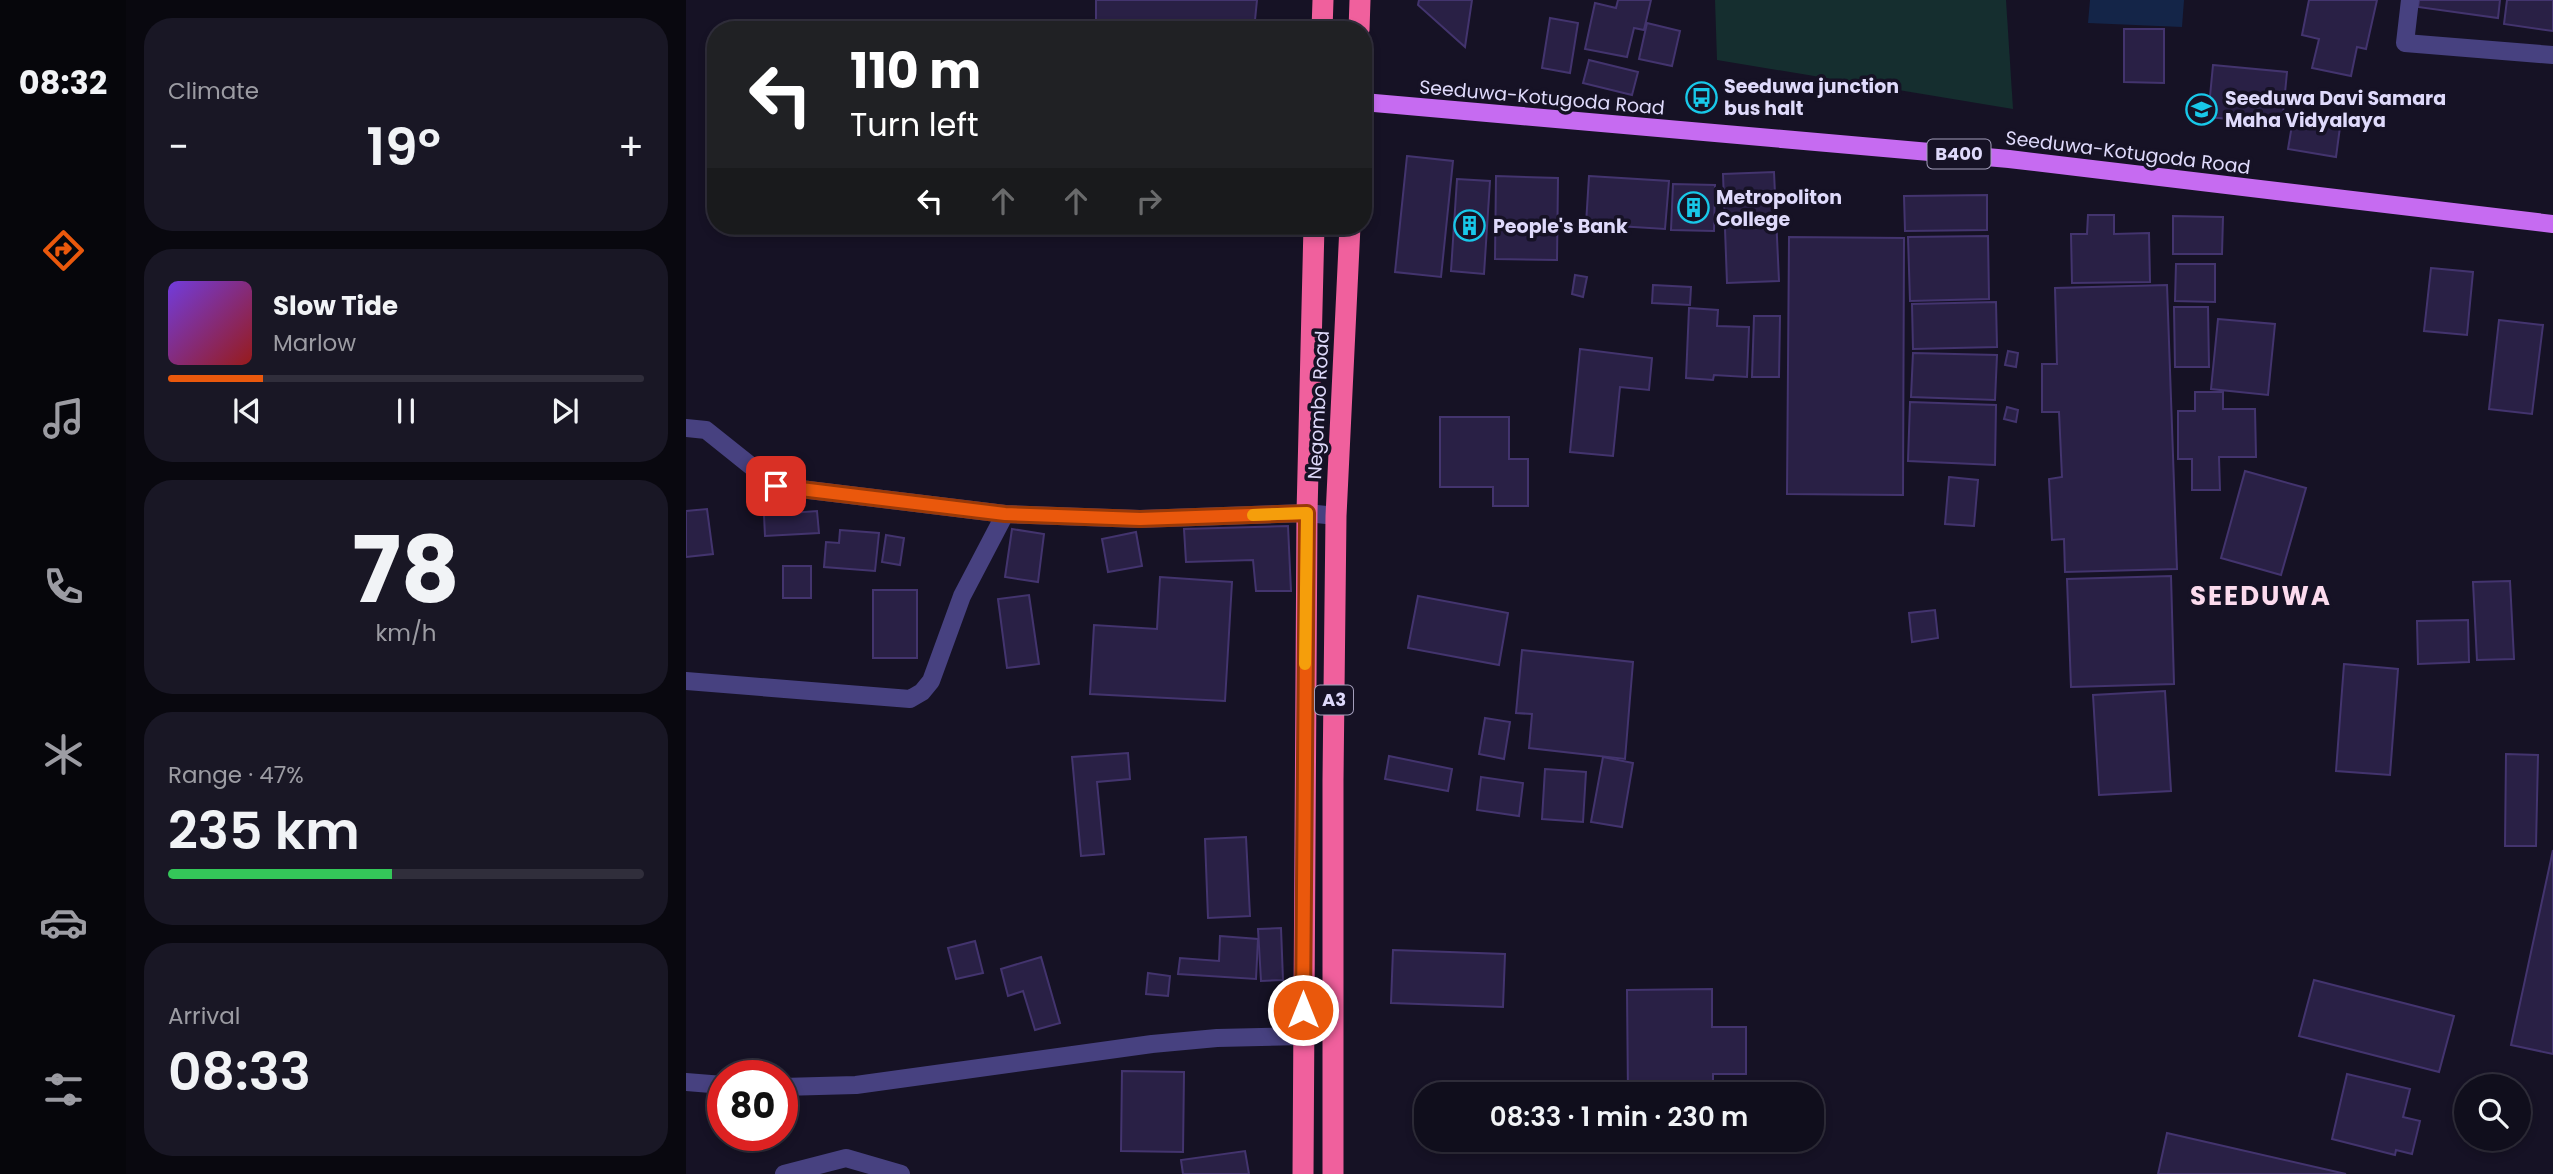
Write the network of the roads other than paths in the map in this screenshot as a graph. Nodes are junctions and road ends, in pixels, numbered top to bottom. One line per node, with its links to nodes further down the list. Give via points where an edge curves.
1 (1323, 0): 4 (highway)
2 (1360, 0): 5 (highway)
3 (2410, 0): 6 (street, via 2405,43)
4 (1322, 21)
5 (1359, 21)
6 (2553, 55)
7 (1372, 104): 8 (main road, Seeduwa-Kotugoda Road / B400, via 2009,159)
8 (2553, 224)
9 (1314, 235): 12 (highway, Negombo Road / A3)
10 (1350, 235): 14 (highway, Negombo Road / A3)
11 (686, 428): 13 (street, via 706,430 776,486)
12 (1307, 513): 13 (street, via 1140,519); 14 (street); 16 (highway, Negombo Road / A3)
13 (1005, 514): 15 (street, via 962,596 931,681 911,699)
14 (1336, 516): 23 (highway, Negombo Road / A3)
15 (686, 681)
16 (1303, 1036): 19 (street, via 1152,1044 856,1085); 22 (highway, Negombo Road / A3)
17 (686, 1082): 18 (street)
18 (707, 1084)
19 (798, 1087)
20 (784, 1174): 21 (street, via 846,1158)
21 (901, 1174)
22 (1303, 1174)
23 (1334, 1174)

